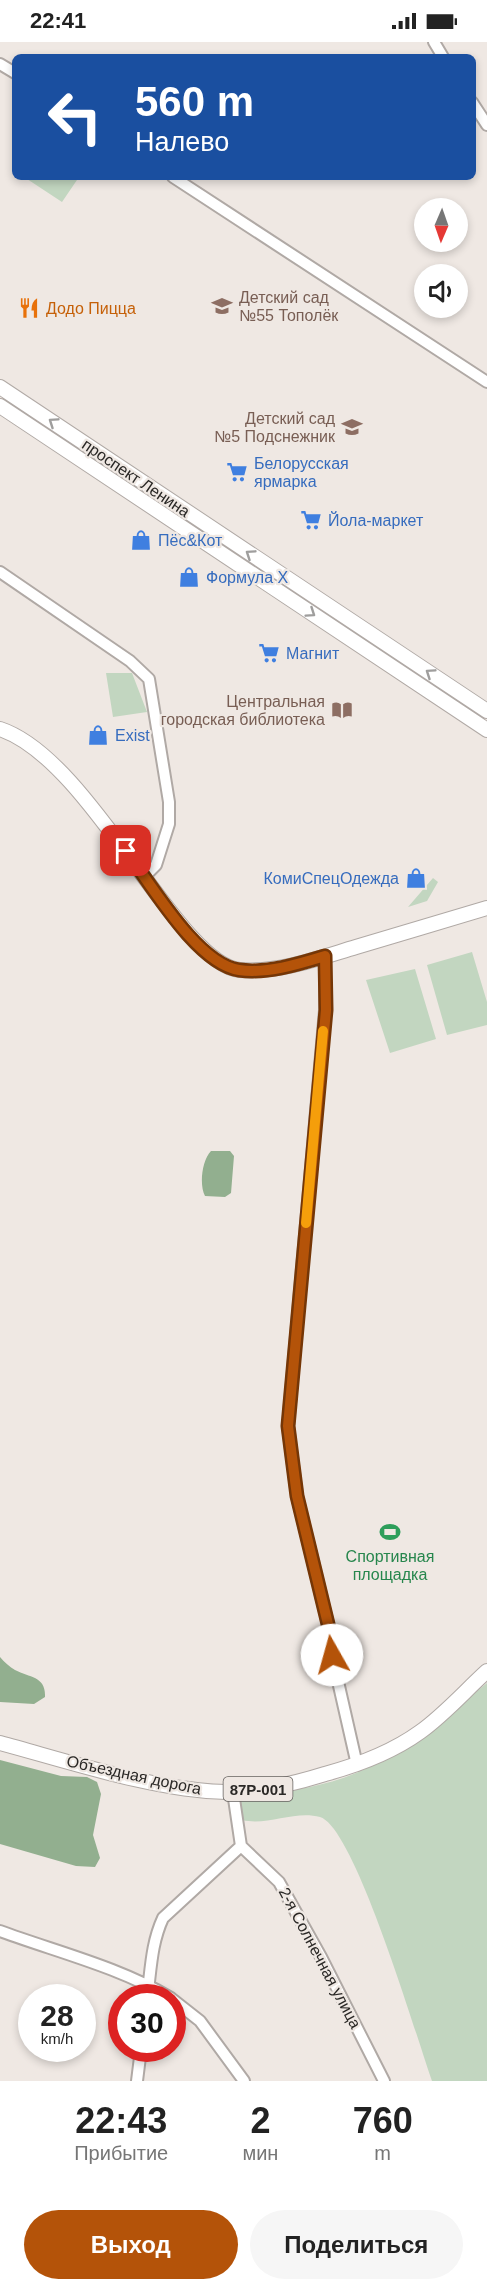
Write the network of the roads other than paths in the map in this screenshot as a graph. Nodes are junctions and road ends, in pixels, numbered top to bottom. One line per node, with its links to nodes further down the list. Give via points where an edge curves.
1 (476, 108): 2 (street)
2 (487, 125)
3 (178, 180): 4 (street)
4 (487, 382)
5 (0, 387): 7 (main road, проспект Ленина, one-way to 5)
6 (0, 406): 9 (main road, проспект Ленина)
7 (272, 568): 9 (main road); 10 (main road, проспект Ленина, one-way to 7)
8 (0, 572): 13 (street, via 130,661 149,679 169,802 169,824 156,865)
9 (263, 581): 12 (main road, проспект Ленина, one-way to 12)
10 (487, 711)
11 (0, 729): 13 (main road, via 33,745 88,799)
12 (487, 730)
13 (145, 876): 15 (main road, via 212,958 238,970 272,969)
14 (487, 908): 15 (main road)
15 (325, 956): 18 (street, via 326,1010 288,1426 297,1496)
16 (487, 1671): 18 (main road, Объездная дорога / 87Р-001, via 420,1732)
17 (0, 1743): 19 (main road, Объездная дорога / 87Р-001, via 161,1783)
18 (357, 1765): 19 (main road, Объездная дорога / 87Р-001, via 287,1785)
19 (233, 1792): 20 (street)
20 (241, 1846): 23 (street, via 163,1918 152,1951); 28 (street, 2-я Солнечная улица, via 279,1882)
21 (0, 1930): 22 (street)
22 (146, 1984)
23 (149, 1984)
24 (186, 2010): 27 (street, via 200,2021)
25 (139, 2062): 26 (street)
26 (137, 2081)
27 (244, 2081)
28 (384, 2081)

